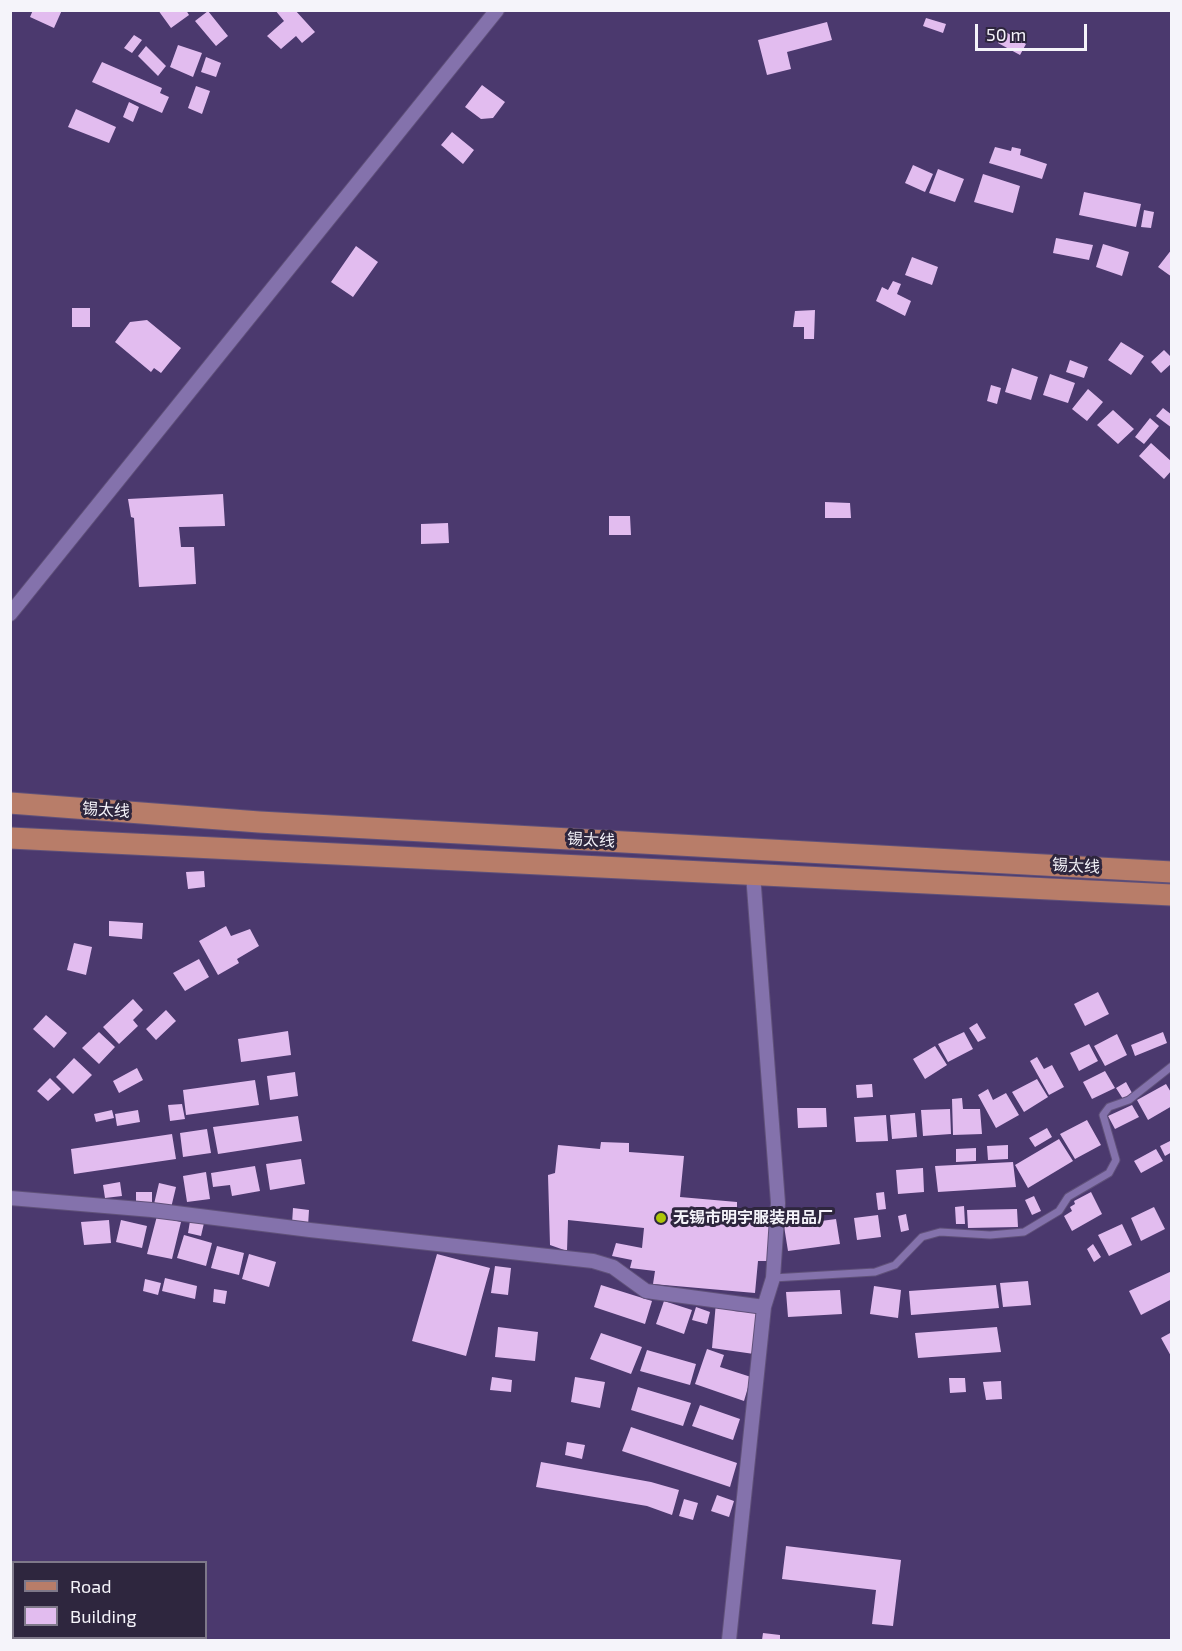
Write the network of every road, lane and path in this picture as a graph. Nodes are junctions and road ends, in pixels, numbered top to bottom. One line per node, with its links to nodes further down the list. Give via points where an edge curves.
1 (497, 10): 2 (street)
2 (10, 614)
3 (10, 803): 5 (main road, 锡太线, via 271,823)
4 (10, 838): 6 (main road, 锡太线)
5 (1172, 872)
6 (753, 874): 7 (main road, 锡太线); 10 (street, via 778,1203)
7 (1172, 895)
8 (1172, 1066): 10 (lane, via 1130,1100 1109,1107 1103,1115 1116,1160 1109,1173 1068,1197 1059,1211 1024,1232 940,1232 922,1237 895,1265 875,1272)
9 (10, 1198): 11 (street, via 152,1210 593,1261 613,1267 646,1291)
10 (773, 1278): 11 (street)
11 (764, 1306): 12 (street)
12 (729, 1641)

